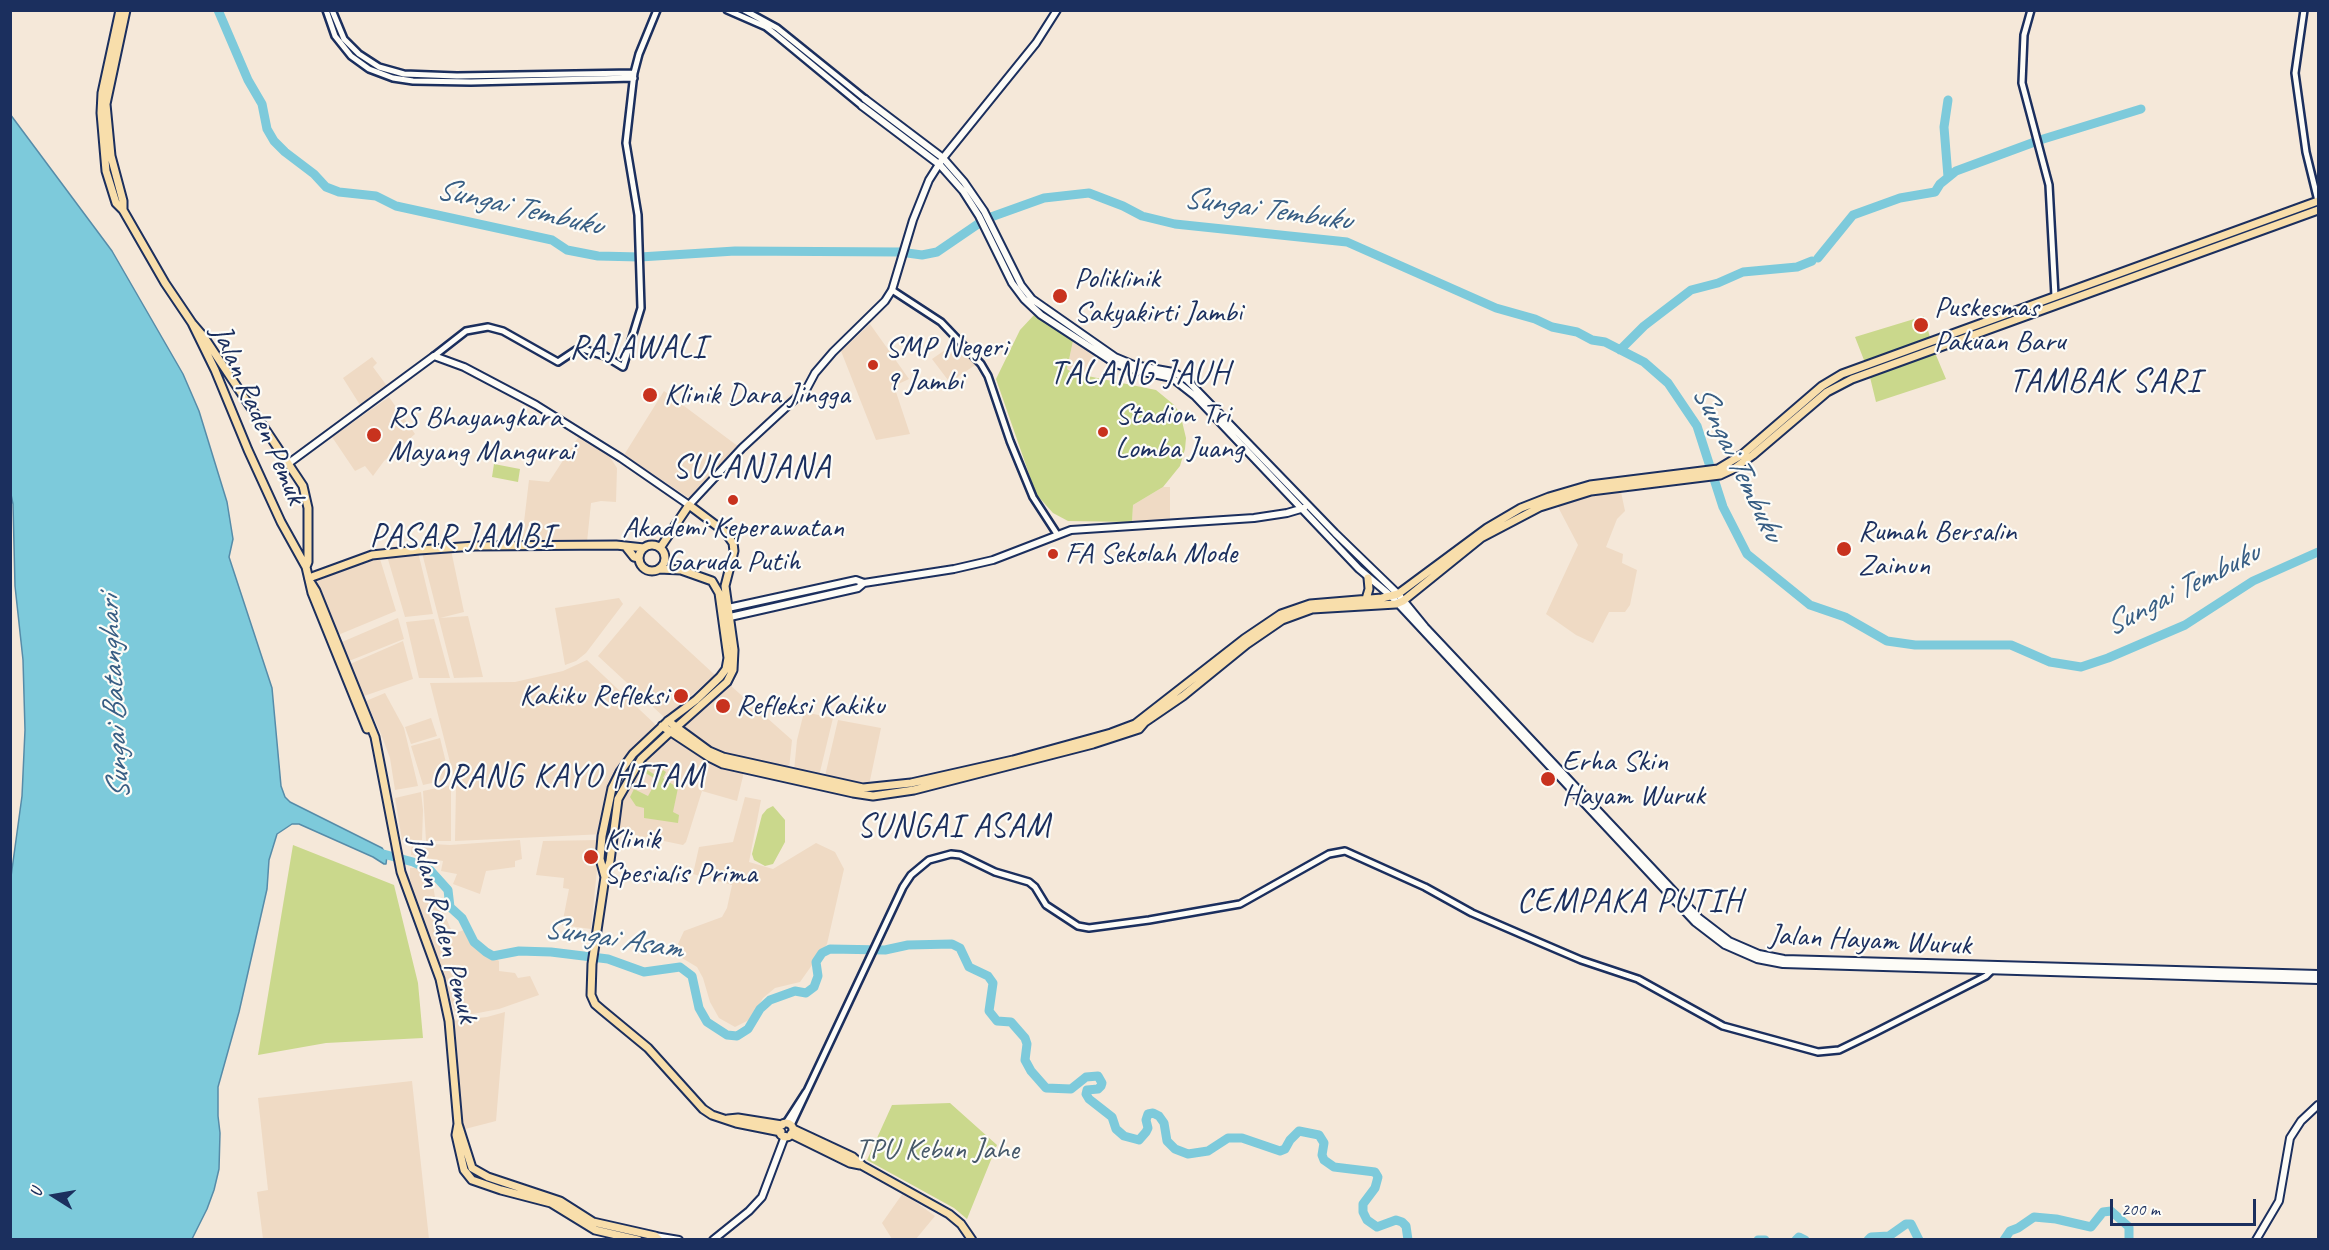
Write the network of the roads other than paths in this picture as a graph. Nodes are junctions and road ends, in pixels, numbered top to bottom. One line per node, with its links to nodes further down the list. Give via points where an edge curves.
1 (120, 10): 12 (main road)
2 (126, 10): 12 (main road)
3 (326, 10): 13 (street, via 335,36 351,56 369,69 393,78 471,82)
4 (332, 10): 13 (street, via 340,32 366,60 414,76)
5 (657, 10): 13 (street)
6 (727, 10): 11 (street)
7 (1057, 10): 15 (main road, via 1036,43)
8 (2031, 10): 25 (street, via 2025,30 2022,77 2049,185)
9 (2304, 10): 16 (street, via 2295,73 2306,152)
10 (745, 11): 11 (street); 14 (street, via 777,28)
11 (745, 18): 14 (street, via 776,34)
12 (116, 44): 26 (main road, via 107,93 106,137 123,210)
13 (634, 76): 30 (street, via 626,143 638,214 641,308 623,367 583,349 558,362 503,331 488,327 466,331)
14 (864, 103): 15 (main road)
15 (941, 162): 24 (main road, via 913,220); 27 (main road, via 974,195 1026,293); 27 (main road, via 971,203 1024,299 1041,315)
16 (2318, 201): 18 (main road)
17 (2319, 210): 19 (main road)
18 (2252, 224): 19 (main road); 20 (main road)
19 (2255, 232): 21 (main road)
20 (2181, 251): 21 (main road); 22 (main road)
21 (2184, 259): 23 (main road)
22 (2115, 274): 23 (main road); 25 (main road)
23 (2119, 283): 29 (main road)
24 (892, 290): 36 (main road, via 833,352 807,388 742,448); 39 (street, via 941,322 981,364 1033,497)
25 (2055, 296): 28 (main road)
26 (192, 323): 31 (main road, Jalan Raden Pemuk); 32 (main road, Jalan Raden Pemuk)
27 (1087, 341): 33 (main road, via 1124,362 1173,372 1186,380)
28 (1916, 346): 29 (main road); 34 (main road, via 1842,374 1822,386)
29 (1919, 355): 34 (main road, via 1834,388)
30 (434, 356): 35 (main road); 36 (main road, via 464,367 536,405)
31 (223, 366): 32 (main road); 35 (main road, Jalan Raden Pemuk)
32 (215, 370): 44 (main road, Jalan Raden Pemuk, via 281,522)
33 (1241, 441): 37 (main road); 52 (main road)
34 (1762, 444): 38 (main road, via 1735,468 1591,488)
35 (289, 463): 44 (main road, Jalan Raden Pemuk, via 307,500)
36 (689, 505): 42 (main road); 49 (main road, via 718,526 733,543)
37 (1304, 508): 39 (main road, via 1266,517); 46 (main road)
38 (1522, 512): 52 (main road, via 1487,528); 55 (main road, via 1481,538)
39 (1057, 534): 48 (main road, via 993,560)
40 (626, 547): 41 (main road); 43 (main road); 47 (main road, via 486,546 372,555)
41 (644, 548): 42 (main road); 43 (main road)
42 (660, 548): 45 (main road, via 665,558)
43 (639, 558): 45 (main road, via 649,571)
44 (306, 567): 47 (main road, Jalan Raden Pemuk)
45 (659, 569): 50 (main road, via 702,576)
46 (1368, 578): 52 (main road); 53 (main road)
47 (310, 581): 66 (main road, Jalan Raden Pemuk, via 376,747 401,872 440,978 449,1021 456,1135 464,1170 472,1180 551,1203 595,1230)
48 (864, 583): 51 (main road, via 856,580); 54 (main road, via 858,588)
49 (725, 586): 50 (main road); 56 (main road)
50 (717, 587): 58 (main road, via 725,625 726,669 696,700)
51 (792, 594): 54 (main road); 56 (main road)
52 (1394, 595): 53 (main road); 55 (main road, Jalan Hayam Wuruk)
53 (1366, 599): 59 (main road, via 1310,604 1281,614 1135,724 1090,740 911,783 863,788 746,764 709,751)
54 (794, 602): 57 (main road)
55 (1400, 602): 59 (main road, via 1294,614 1258,636 1139,729 1044,758 914,790 864,795 747,771 709,757); 61 (main road, Jalan Hayam Wuruk, via 1699,918 1729,941 1759,954 1784,959)
56 (728, 608): 57 (main road)
57 (730, 617): 59 (main road, via 735,659 727,682)
58 (665, 723): 59 (main road); 60 (main road, via 633,754 612,788 600,859)
59 (673, 730): 60 (main road, via 641,759 621,791)
60 (605, 877): 65 (main road, via 592,964 591,995 595,1004 648,1048 712,1115 736,1123)
61 (1993, 966): 62 (main road, Jalan Hayam Wuruk); 63 (main road, Jalan Hayam Wuruk); 65 (street, via 1986,976 1874,1034 1839,1050 1818,1052 1723,1026 1638,979 1581,960 1472,913 1345,850 1329,854 1240,904 1097,928 1072,924 1042,902 1029,882 995,872 960,855 945,855 929,860 911,875 897,899)
62 (2319, 974)
63 (2319, 980)
64 (2319, 1105): 71 (main road, via 2290,1138 2279,1201)
65 (787, 1129): 69 (main road, via 762,1197); 70 (main road, via 853,1157 862,1166 949,1214)
66 (639, 1237): 67 (main road, Jalan Raden Pemuk)
67 (657, 1238): 68 (main road)
68 (679, 1239)
69 (713, 1239)
70 (972, 1239)
71 (2256, 1239)

